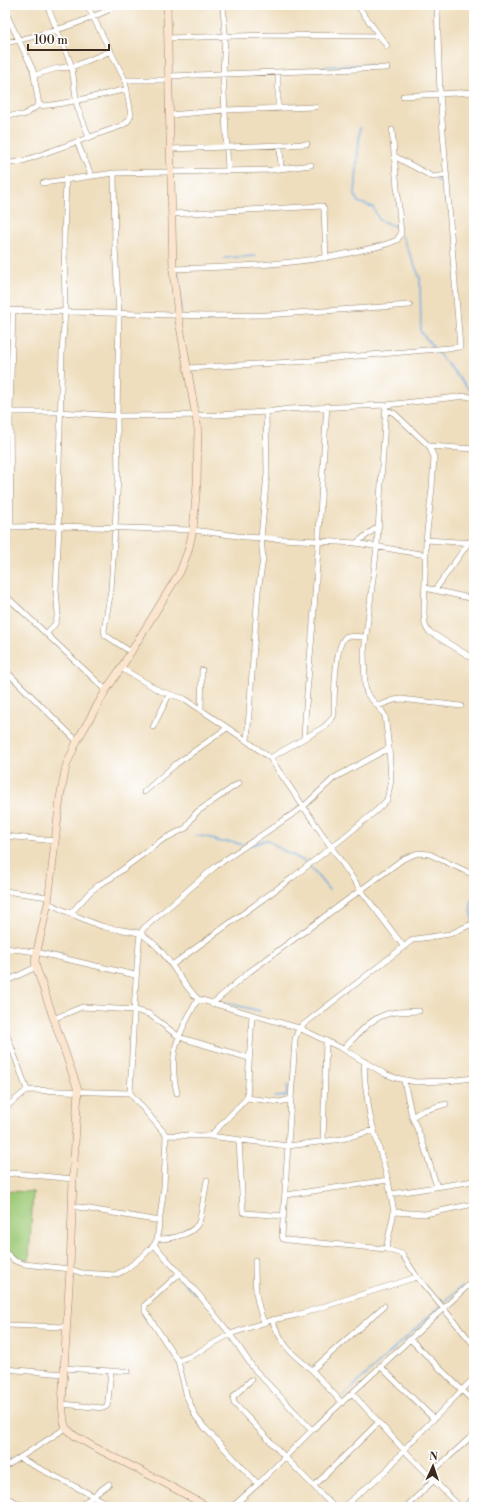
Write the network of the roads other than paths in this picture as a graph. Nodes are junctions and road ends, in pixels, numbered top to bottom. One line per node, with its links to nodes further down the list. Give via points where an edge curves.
1 (47, 5): 10 (street)
2 (87, 5): 9 (street)
3 (118, 5): 9 (street)
4 (167, 5): 13 (main road)
5 (223, 5): 11 (street)
6 (357, 5): 12 (street)
7 (437, 5): 27 (street)
8 (5, 11): 14 (street)
9 (94, 18): 10 (street); 17 (street)
10 (58, 30): 14 (street); 18 (street)
11 (225, 36): 12 (street); 13 (street); 21 (street)
12 (379, 36): 16 (street)
13 (168, 38): 23 (main road)
14 (19, 40): 15 (street); 22 (street)
15 (5, 43)
16 (387, 46)
17 (111, 51): 18 (street); 24 (street)
18 (72, 67): 22 (street); 29 (street)
19 (387, 68): 20 (street)
20 (278, 72): 21 (street); 32 (street)
21 (223, 74): 23 (street); 33 (street)
22 (35, 75): 30 (street)
23 (169, 78): 24 (street); 35 (main road)
24 (126, 80): 25 (street)
25 (127, 89): 29 (street); 37 (street, via 131,115 127,122)
26 (474, 92): 27 (street)
27 (440, 94): 28 (street); 51 (street)
28 (403, 96)
29 (77, 100): 30 (street); 37 (street)
30 (39, 105): 34 (street, via 24,115)
31 (315, 107): 32 (street)
32 (278, 109): 33 (street)
33 (225, 110): 35 (street); 41 (street)
34 (5, 115)
35 (170, 115): 42 (main road)
36 (392, 130): 43 (street)
37 (89, 137): 38 (street)
38 (77, 142): 44 (street, via 24,161); 50 (street)
39 (307, 144): 40 (street)
40 (280, 145): 41 (street); 46 (street)
41 (227, 146): 42 (street); 47 (street)
42 (171, 149): 48 (main road)
43 (394, 156): 51 (street, via 433,177); 55 (street, via 400,238 393,242)
44 (5, 164)
45 (311, 165): 46 (street)
46 (281, 169): 47 (street)
47 (228, 171): 48 (street)
48 (172, 172): 49 (street); 54 (main road)
49 (114, 173): 50 (street); 61 (street, via 115,248)
50 (91, 175): 52 (street)
51 (447, 175): 63 (street, via 460,347 310,361)
52 (66, 179): 53 (street); 60 (street)
53 (43, 183)
54 (172, 214): 55 (street, via 322,206); 56 (main road)
55 (326, 258): 56 (street, via 234,267)
56 (173, 269): 62 (main road)
57 (410, 305): 62 (street, via 266,314)
58 (5, 310): 59 (street)
59 (13, 311): 60 (street); 67 (street)
60 (65, 312): 61 (street); 68 (street)
61 (120, 315): 62 (street); 71 (street)
62 (178, 315): 63 (main road)
63 (188, 368): 70 (main road)
64 (474, 398): 66 (street, via 466,396)
65 (327, 406): 66 (street); 69 (street); 82 (street)
66 (386, 407): 72 (street); 76 (street)
67 (7, 412): 68 (street); 77 (street)
68 (60, 412): 71 (street); 75 (street)
69 (266, 412): 70 (street); 80 (street, via 267,473)
70 (196, 415): 71 (street); 79 (main road, via 198,448)
71 (117, 416): 78 (street, via 118,479)
72 (429, 446): 73 (street); 81 (street, via 434,456)
73 (474, 449)
74 (5, 526): 77 (street)
75 (59, 526): 77 (street); 78 (street); 91 (street, via 56,589 58,614 55,624)
76 (378, 526): 83 (street); 85 (street)
77 (11, 527)
78 (115, 528): 79 (street); 93 (street, via 111,590 104,633)
79 (193, 530): 80 (street); 93 (main road, via 180,572)
80 (261, 538): 82 (street); 107 (street, via 263,559 258,590)
81 (426, 540): 84 (street); 86 (street)
82 (319, 541): 83 (street); 105 (street)
83 (356, 543): 85 (street)
84 (471, 543): 88 (street)
85 (377, 546): 86 (street); 92 (street)
86 (426, 555): 87 (street)
87 (425, 588): 88 (street); 94 (street, via 424,613 428,631)
88 (435, 590): 90 (street)
89 (5, 594): 91 (street)
90 (474, 599)
91 (46, 634): 98 (street)
92 (366, 637): 100 (street, via 365,686 367,694); 105 (street, via 347,636 341,640 335,680 334,715 324,727)
93 (131, 652): 95 (main road)
94 (474, 659)
95 (122, 668): 98 (main road); 99 (street)
96 (5, 670): 106 (street)
97 (202, 670): 102 (street)
98 (106, 690): 106 (main road)
99 (169, 695): 102 (street, via 185,700); 103 (street)
100 (378, 706): 101 (street, via 401,699); 108 (street, via 384,716)
101 (461, 706)
102 (201, 710): 104 (street)
103 (153, 727)
104 (227, 728): 107 (street); 111 (street, via 176,764)
105 (304, 738): 109 (street)
106 (77, 741): 114 (main road, via 66,766)
107 (247, 741): 109 (street)
108 (389, 748): 112 (street, via 334,778); 115 (street, via 391,780 387,800)
109 (270, 758): 112 (street)
110 (239, 783): 120 (street, via 197,812 182,831 162,840 100,884)
111 (144, 792)
112 (304, 807): 115 (street); 122 (street, via 216,866 148,924)
113 (5, 836): 114 (street)
114 (55, 841): 119 (main road)
115 (331, 847): 117 (street); 126 (street)
116 (472, 874): 117 (street, via 429,854 418,853 403,859)
117 (360, 889): 123 (street); 131 (street, via 249,972)
118 (5, 891): 119 (street)
119 (48, 900): 120 (street); 125 (main road)
120 (71, 913): 122 (street, via 105,927)
121 (474, 923): 123 (street, via 450,934 416,939)
122 (140, 934): 126 (street); 128 (street)
123 (404, 947): 136 (street)
124 (5, 948): 125 (street)
125 (36, 952): 127 (main road); 128 (street)
126 (172, 965): 130 (street, via 190,992)
127 (36, 967): 129 (street); 135 (main road)
128 (135, 975): 132 (street)
129 (5, 982)
130 (198, 999): 131 (street); 138 (street)
131 (212, 1004): 134 (street)
132 (135, 1010): 135 (street, via 82,1007); 138 (street, via 149,1014); 147 (street)
133 (418, 1012): 140 (street, via 381,1016)
134 (252, 1015): 136 (street); 141 (street)
135 (53, 1019): 146 (main road)
136 (298, 1028): 139 (street); 150 (street)
137 (5, 1029): 145 (street)
138 (178, 1036): 141 (street); 148 (street, via 174,1055 174,1081)
139 (326, 1041): 140 (street); 160 (street)
140 (343, 1049): 142 (street)
141 (250, 1058): 149 (street)
142 (364, 1061): 144 (street, via 384,1074); 156 (street, via 367,1096)
143 (474, 1078): 144 (street, via 448,1081)
144 (404, 1080): 155 (street)
145 (27, 1090): 146 (street); 153 (street)
146 (78, 1090): 147 (street); 163 (main road)
147 (130, 1093): 157 (street)
148 (178, 1093)
149 (247, 1098): 151 (street); 158 (street)
150 (291, 1099): 151 (street); 154 (street)
151 (280, 1102): 154 (street)
152 (446, 1104): 155 (street, via 422,1111)
153 (5, 1108)
154 (290, 1111): 161 (street)
155 (412, 1118): 167 (street)
156 (374, 1130): 160 (street); 165 (street)
157 (166, 1135): 158 (street); 174 (street)
158 (210, 1136): 159 (street)
159 (239, 1140): 161 (street); 173 (street, via 243,1212)
160 (323, 1142): 161 (street)
161 (288, 1146): 169 (street)
162 (5, 1175): 163 (street, via 13,1173)
163 (73, 1179): 171 (main road)
164 (207, 1180): 175 (street, via 199,1224 181,1235)
165 (388, 1180): 168 (street); 169 (street)
166 (474, 1181): 167 (street)
167 (437, 1187): 168 (street)
168 (391, 1194): 172 (street)
169 (286, 1195): 173 (street)
170 (474, 1204): 172 (street, via 425,1214)
171 (72, 1206): 174 (street); 180 (main road)
172 (394, 1212): 177 (street)
173 (284, 1216): 177 (street, via 282,1236 287,1240)
174 (160, 1221): 175 (street)
175 (157, 1240): 176 (street)
176 (154, 1245): 180 (street, via 125,1270 115,1275 82,1273); 181 (street)
177 (386, 1249): 182 (street, via 402,1254)
178 (5, 1252): 180 (street, via 24,1264)
179 (255, 1260): 187 (street, via 257,1304)
180 (70, 1269): 189 (main road)
181 (180, 1274): 190 (street); 193 (street, via 144,1308)
182 (417, 1277): 185 (street); 186 (street, via 297,1315)
183 (473, 1283): 185 (street)
184 (384, 1306): 196 (street)
185 (442, 1308): 191 (street); 192 (street)
186 (272, 1320): 187 (street); 196 (street, via 285,1346)
187 (264, 1323): 190 (street)
188 (5, 1325): 189 (street)
189 (68, 1327): 197 (main road)
190 (230, 1334): 193 (street); 210 (street, via 254,1369)
191 (410, 1339): 194 (street); 202 (street)
192 (474, 1344)
193 (178, 1361): 219 (street, via 187,1397 196,1417)
194 (380, 1366): 203 (street); 207 (street)
195 (5, 1369): 197 (street)
196 (312, 1370): 205 (street)
197 (64, 1371): 198 (street); 206 (main road)
198 (111, 1371): 199 (street); 206 (street, via 107,1406 103,1408)
199 (128, 1371)
200 (474, 1378): 202 (street)
201 (251, 1380): 213 (street, via 232,1399)
202 (462, 1390): 204 (street); 207 (street)
203 (352, 1393): 205 (street); 208 (street)
204 (474, 1402)
205 (342, 1403): 210 (street)
206 (62, 1404): 209 (main road)
207 (434, 1419): 212 (street)
208 (379, 1422): 212 (street); 220 (street)
209 (66, 1428): 214 (street); 227 (main road, via 94,1447)
210 (312, 1430): 213 (street)
211 (474, 1434): 216 (street)
212 (404, 1450): 216 (street); 230 (street, via 385,1472)
213 (285, 1457): 219 (street); 220 (street)
214 (19, 1458): 215 (street); 222 (street)
215 (5, 1467)
216 (429, 1475): 217 (street)
217 (434, 1480): 231 (street); 232 (street)
218 (109, 1484): 222 (street)
219 (258, 1484): 228 (street)
220 (314, 1486): 229 (street)
221 (5, 1496): 224 (street)
222 (94, 1496): 225 (street); 226 (street)
223 (474, 1498): 233 (street)
224 (26, 1507)
225 (79, 1507)
226 (115, 1507)
227 (208, 1507)
228 (232, 1507)
229 (334, 1507)
230 (343, 1507)
231 (406, 1507)
232 (460, 1507)
233 (464, 1507)

